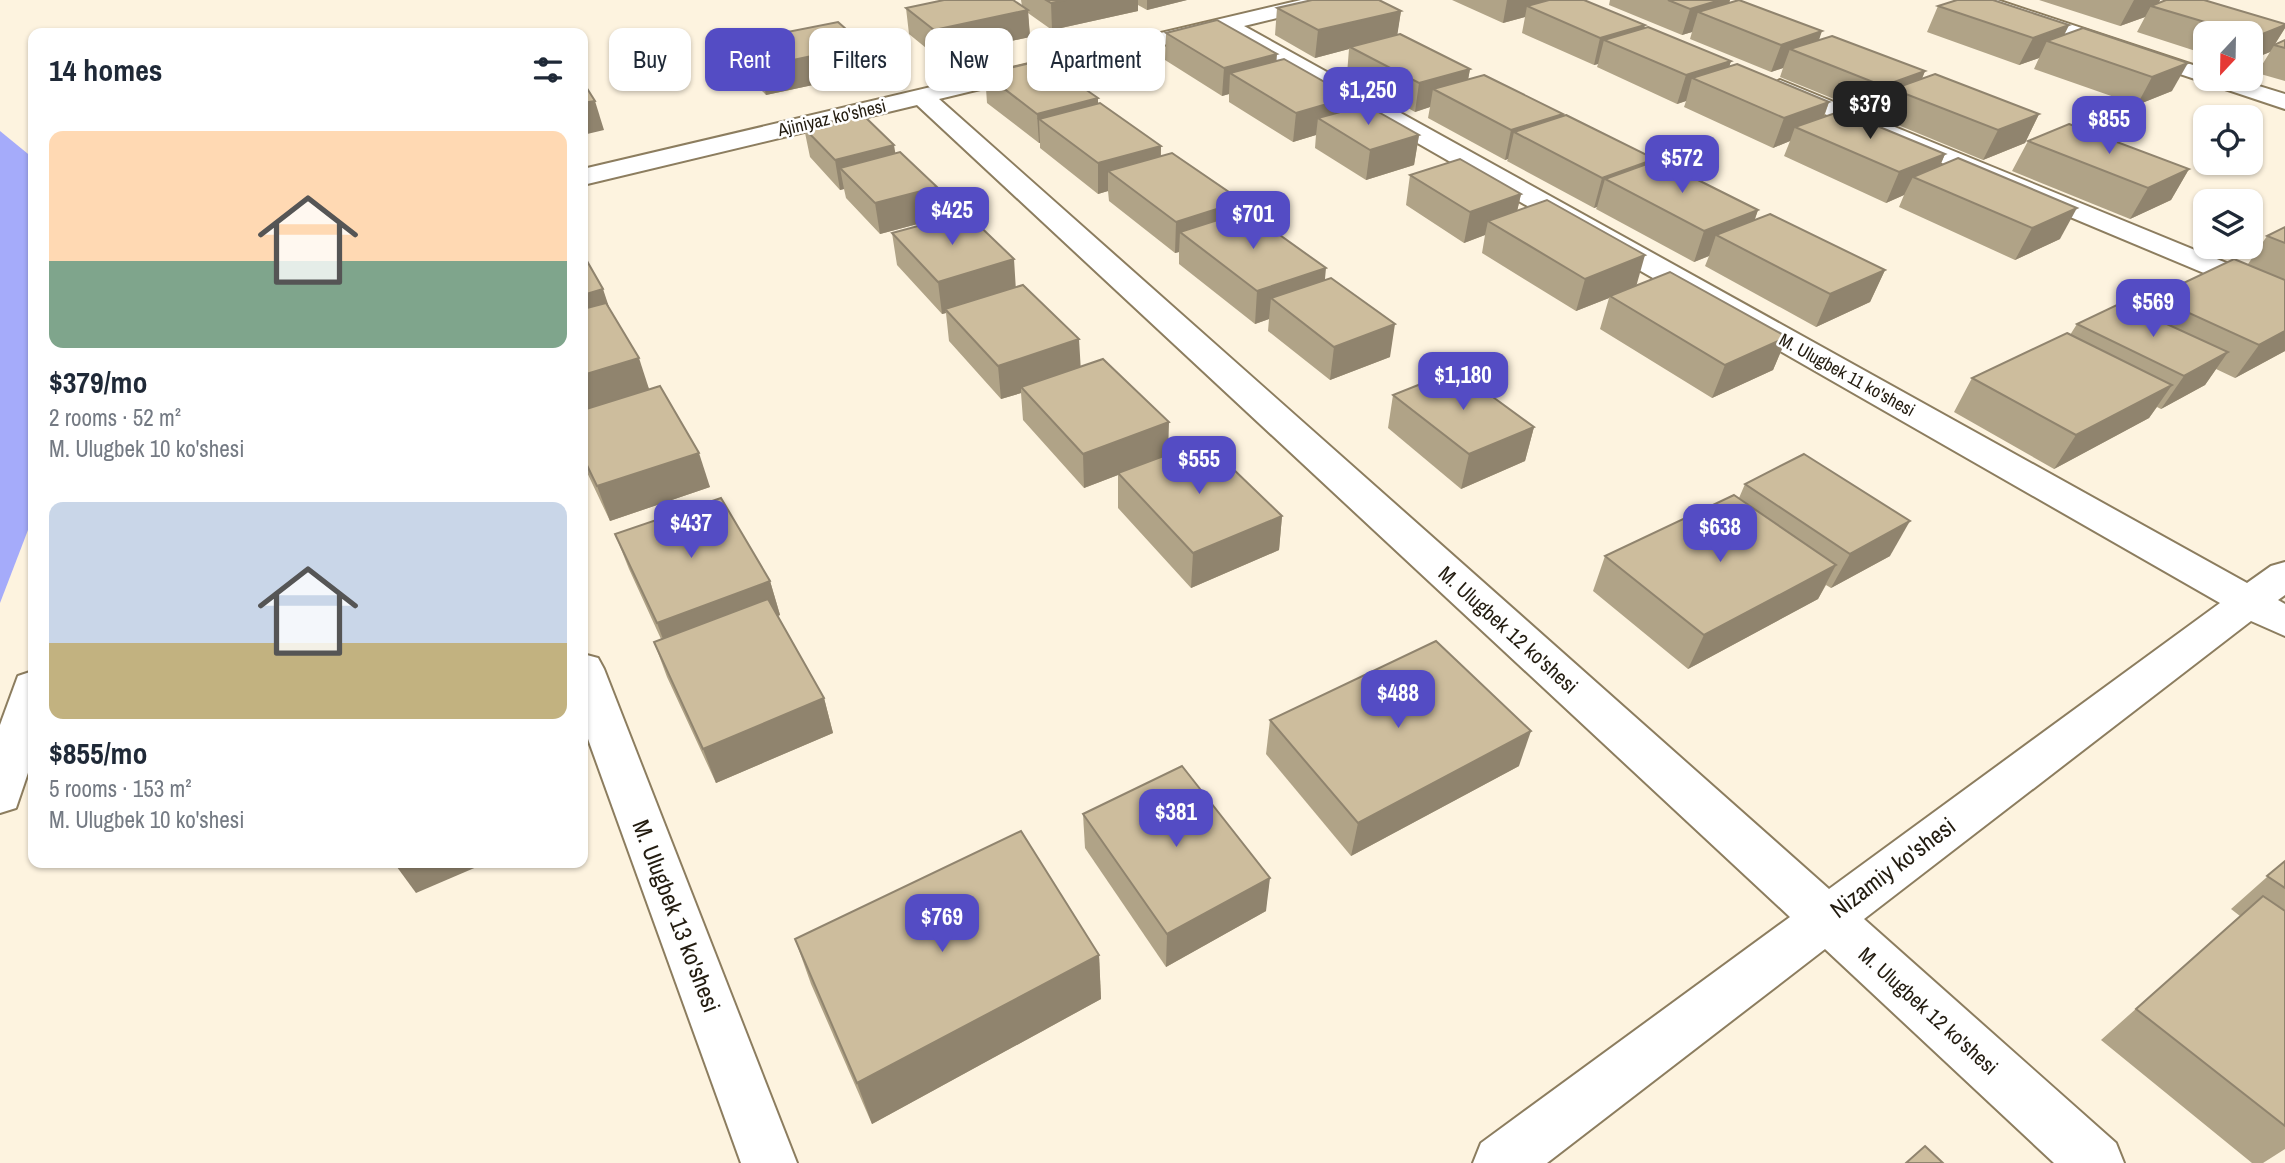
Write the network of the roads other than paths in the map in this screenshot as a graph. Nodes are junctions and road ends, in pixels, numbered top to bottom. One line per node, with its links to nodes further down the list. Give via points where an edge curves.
1 (1327, 0): 3 (street, Ajiniyaz ko'shesi)
2 (1977, 0): 4 (street)
3 (1225, 24): 7 (street, Ajiniyaz ko'shesi); 11 (street, M. Ulugbek 11 ko'shesi)
4 (2193, 72)
5 (1761, 80): 10 (street)
6 (2251, 91): 8 (street)
7 (921, 96): 9 (street, Ajiniyaz ko'shesi); 15 (street, M. Ulugbek 12 ko'shesi)
8 (2285, 102)
9 (588, 176)
10 (2285, 298)
11 (2273, 599): 15 (street, Nizamiy ko'shesi)
12 (588, 682): 16 (street, M. Ulugbek 13 ko'shesi)
13 (28, 703): 14 (street)
14 (0, 795)
15 (1825, 919): 17 (street, Nizamiy ko'shesi); 18 (street, M. Ulugbek 12 ko'shesi)
16 (769, 1163)
17 (1501, 1163)
18 (2096, 1163)

